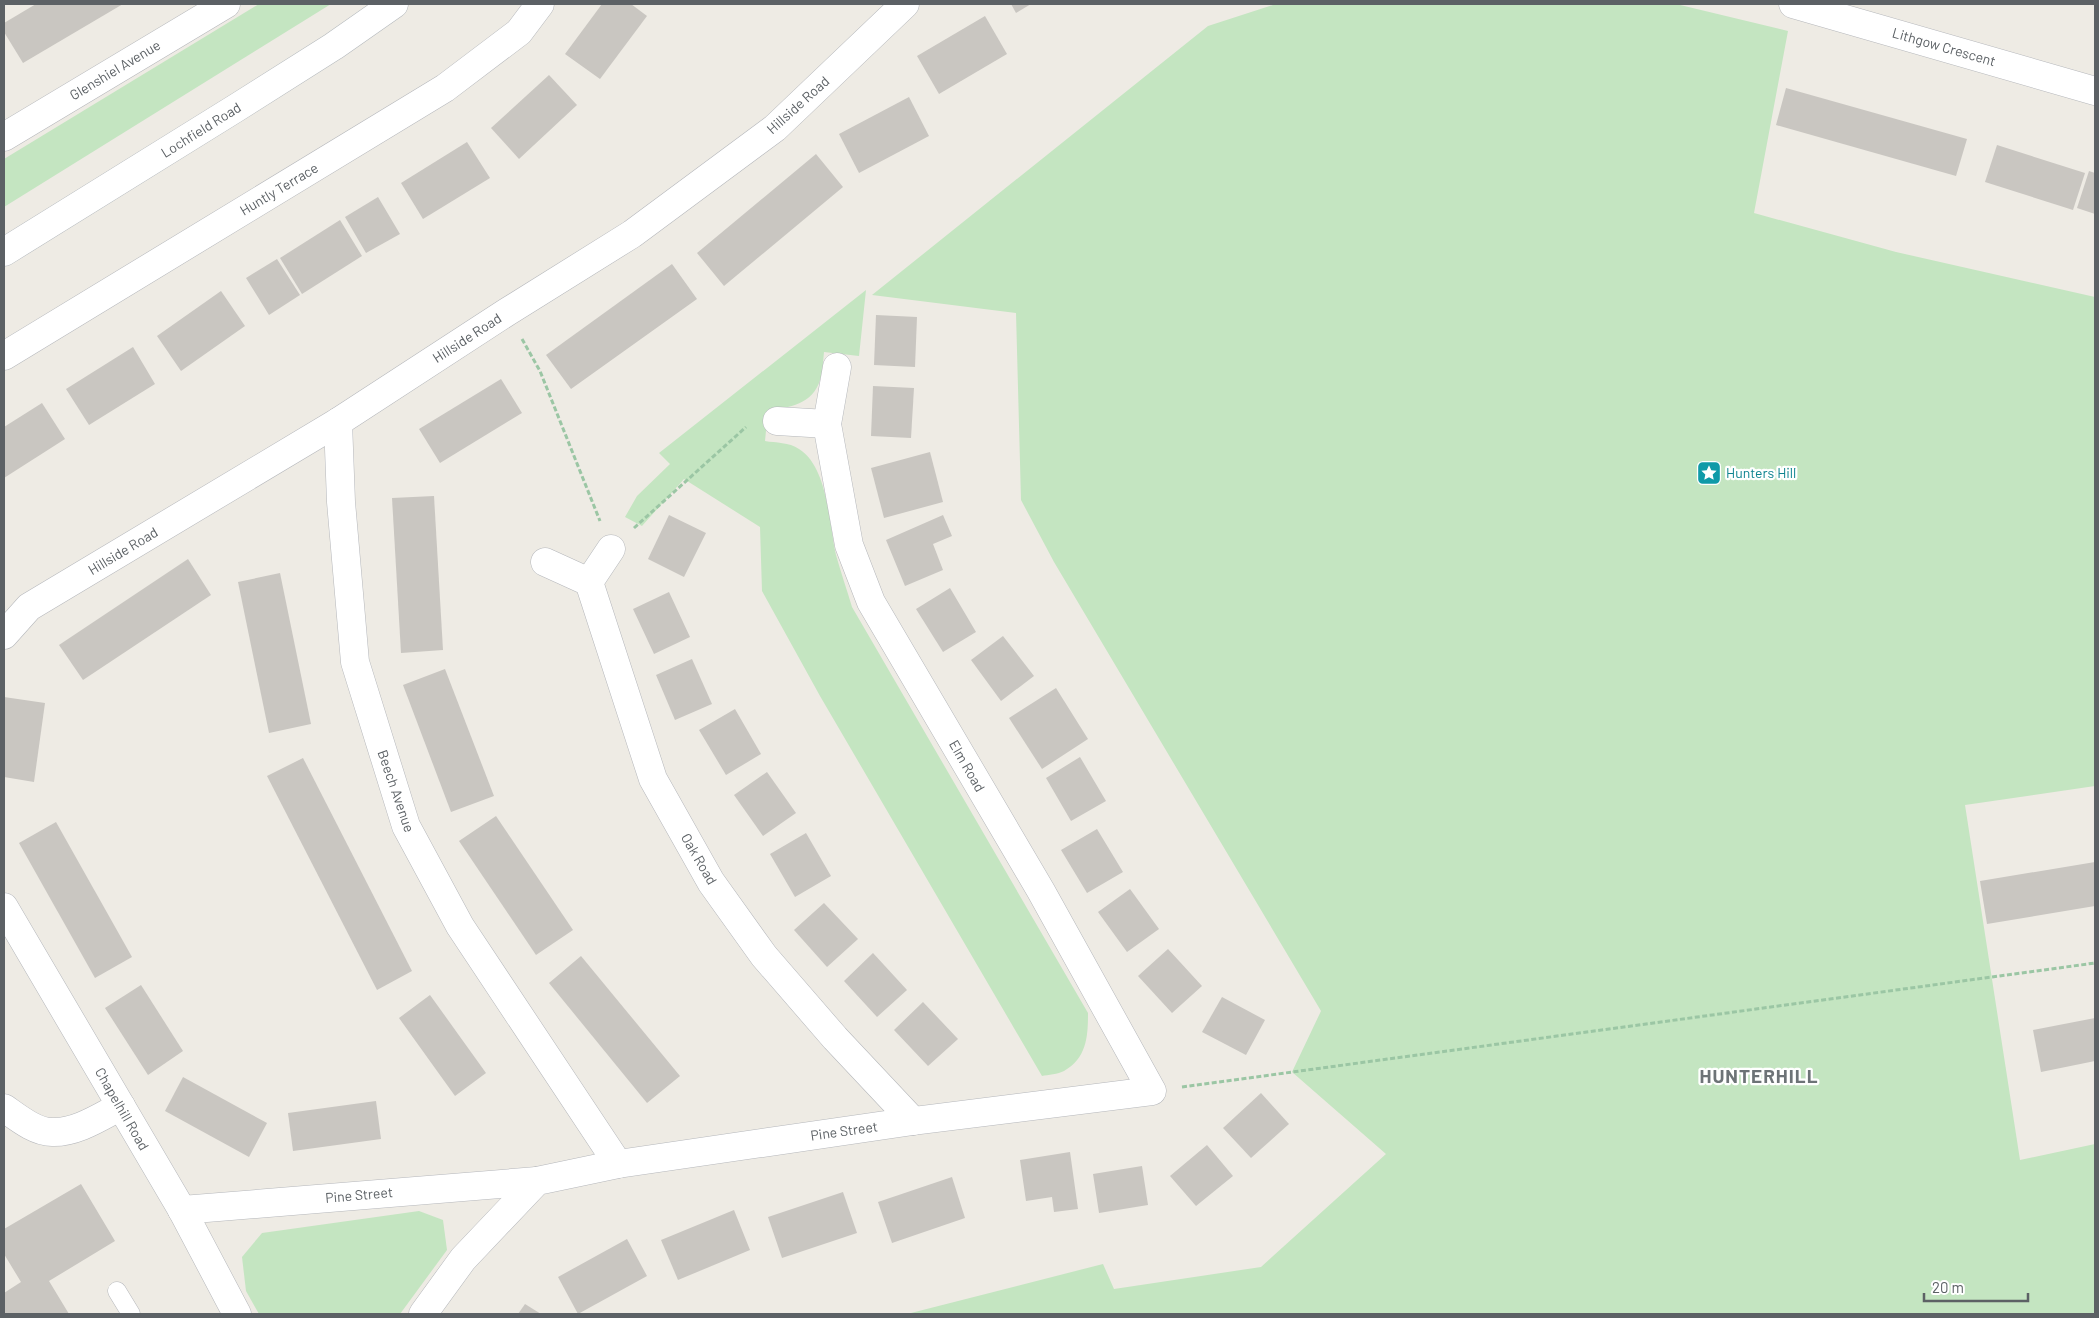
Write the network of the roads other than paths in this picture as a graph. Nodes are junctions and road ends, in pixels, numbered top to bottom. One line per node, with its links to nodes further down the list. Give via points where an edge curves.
1 (226, 4): 7 (street, Glenshiel Avenue)
2 (394, 4): 8 (street, Lochfield Road, via 334,46)
3 (540, 4): 9 (street, Huntly Terrace, via 519,32 446,88)
4 (905, 4): 12 (street, Hillside Road, via 775,128 632,234)
5 (1793, 4): 6 (street, Lithgow Crescent)
6 (2095, 91)
7 (4, 137)
8 (4, 252)
9 (4, 356)
10 (837, 367): 13 (street, Elm Road)
11 (776, 421): 13 (street)
12 (338, 422): 17 (street, Hillside Road, via 29,607); 23 (street, Beech Avenue, via 354,662 406,826 460,926)
13 (827, 424): 19 (street, Elm Road, via 849,545 871,602 1041,891)
14 (611, 549): 16 (street)
15 (546, 562): 16 (street)
16 (589, 582): 22 (street, Oak Road, via 653,779 711,882 764,956)
17 (4, 635)
18 (4, 907): 20 (street, Chapelhill Road)
19 (1152, 1091): 22 (street, Pine Street)
20 (121, 1106): 21 (street, via 73,1130 51,1133 30,1125); 25 (street, Chapelhill Road)
21 (4, 1108)
22 (913, 1121): 23 (street, Pine Street)
23 (618, 1164): 24 (street, Pine Street)
24 (537, 1180): 25 (street, Pine Street); 29 (street, via 463,1259)
25 (182, 1210): 28 (street, Chapelhill Road)
26 (117, 1291): 27 (lane)
27 (131, 1314)
28 (237, 1314)
29 (423, 1314)

